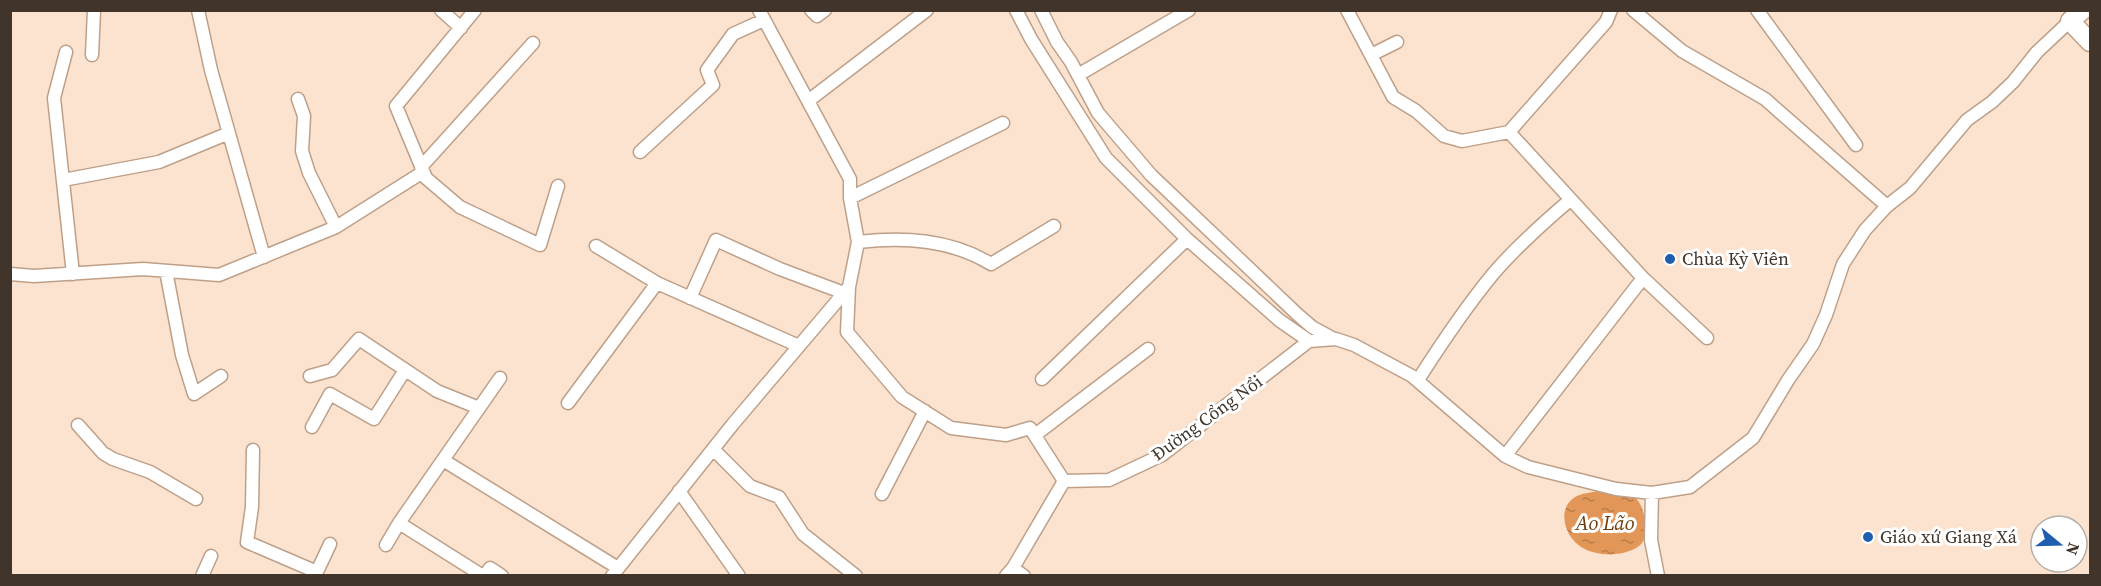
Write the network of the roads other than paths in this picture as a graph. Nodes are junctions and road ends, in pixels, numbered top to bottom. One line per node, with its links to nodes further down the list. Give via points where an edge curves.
1 (94, 10): 22 (street)
2 (441, 10): 17 (street)
3 (475, 10): 17 (street)
4 (811, 10): 5 (street, via 817,16)
5 (825, 10)
6 (927, 10): 26 (street)
7 (1016, 10): 40 (street, via 1106,158)
8 (1041, 10): 24 (street)
9 (1189, 10): 24 (street)
10 (1347, 10): 23 (street)
11 (1611, 10): 28 (street, via 1606,22)
12 (1633, 10): 37 (street, via 1682,51 1765,99)
13 (1757, 10): 30 (street)
14 (199, 11): 29 (street)
15 (761, 16): 26 (street); 31 (street, via 733,34 707,70 713,86)
16 (2077, 16): 19 (street); 37 (street, via 2037,52 2006,89 1967,120 1910,188)
17 (461, 28): 32 (street, via 396,106)
18 (1397, 42): 23 (street)
19 (2091, 42)
20 (533, 43): 32 (street)
21 (66, 52): 33 (street, via 54,98)
22 (92, 55)
23 (1371, 55): 28 (street, via 1393,97 1444,136 1462,141)
24 (1078, 75): 52 (street, via 1098,113 1151,176 1297,314)
25 (298, 99): 39 (street, via 304,116 302,151)
26 (808, 101): 35 (street, via 850,179)
27 (1003, 123): 35 (street)
28 (1509, 132): 36 (street)
29 (229, 133): 33 (street, via 159,162); 43 (street)
30 (1856, 145)
31 (640, 152)
32 (422, 170): 34 (street, via 460,207 540,245); 39 (street)
33 (63, 180): 46 (street)
34 (558, 186)
35 (850, 198): 41 (street)
36 (1570, 200): 47 (street); 61 (street, via 1494,273)
37 (1887, 206): 74 (street, via 1865,230 1843,264 1814,344 1753,438 1690,487)
38 (1054, 226): 41 (street, via 991,264 972,253 942,244 891,238)
39 (336, 227): 43 (street)
40 (1186, 239): 53 (street); 60 (street)
41 (858, 242): 49 (street)
42 (596, 246): 48 (street)
43 (264, 257): 44 (street, via 219,275)
44 (166, 271): 46 (street); 57 (street, via 182,355 194,394)
45 (10, 274): 46 (street)
46 (74, 274)
47 (1643, 278): 51 (street); 70 (street)
48 (657, 283): 50 (street); 62 (street)
49 (847, 290): 50 (street, via 780,269 716,240); 54 (street); 64 (street, via 847,332 902,397)
50 (690, 298): 54 (street)
51 (1707, 338)
52 (1336, 339): 53 (street); 61 (street)
53 (1309, 341): 72 (street, Đường Cổng Nổi, via 1162,455 1109,480)
54 (799, 346): 69 (street)
55 (1148, 349): 67 (street)
56 (405, 370): 58 (street, via 358,339 332,370); 63 (street, via 437,391); 66 (street, via 374,419 330,394)
57 (221, 376)
58 (310, 376)
59 (500, 378): 63 (street)
60 (1042, 379)
61 (1418, 380): 70 (street)
62 (568, 403)
63 (479, 408): 71 (street)
64 (925, 411): 67 (street, via 951,428 1006,435 1030,428); 75 (street)
65 (78, 425): 76 (street, via 112,459 150,472)
66 (312, 427)
67 (1035, 435): 72 (street)
68 (253, 450): 83 (street, via 247,543)
69 (713, 450): 73 (street); 88 (street, via 750,486 779,497 803,534)
70 (1505, 456): 74 (street, via 1528,467 1617,489)
71 (443, 460): 77 (street); 81 (street)
72 (1064, 481): 82 (street)
73 (679, 491): 81 (street); 87 (street)
74 (1652, 493): 90 (street, via 1651,540)
75 (882, 494)
76 (196, 499)
77 (399, 523): 79 (street); 85 (street)
78 (330, 544): 83 (street)
79 (386, 545)
80 (211, 556): 84 (street)
81 (615, 572)
82 (1010, 572): 89 (street)
83 (316, 574)
84 (202, 576)
85 (484, 576): 86 (street, via 490,568)
86 (502, 576)
87 (739, 576)
88 (856, 576)
89 (1024, 576)
90 (1658, 576)

